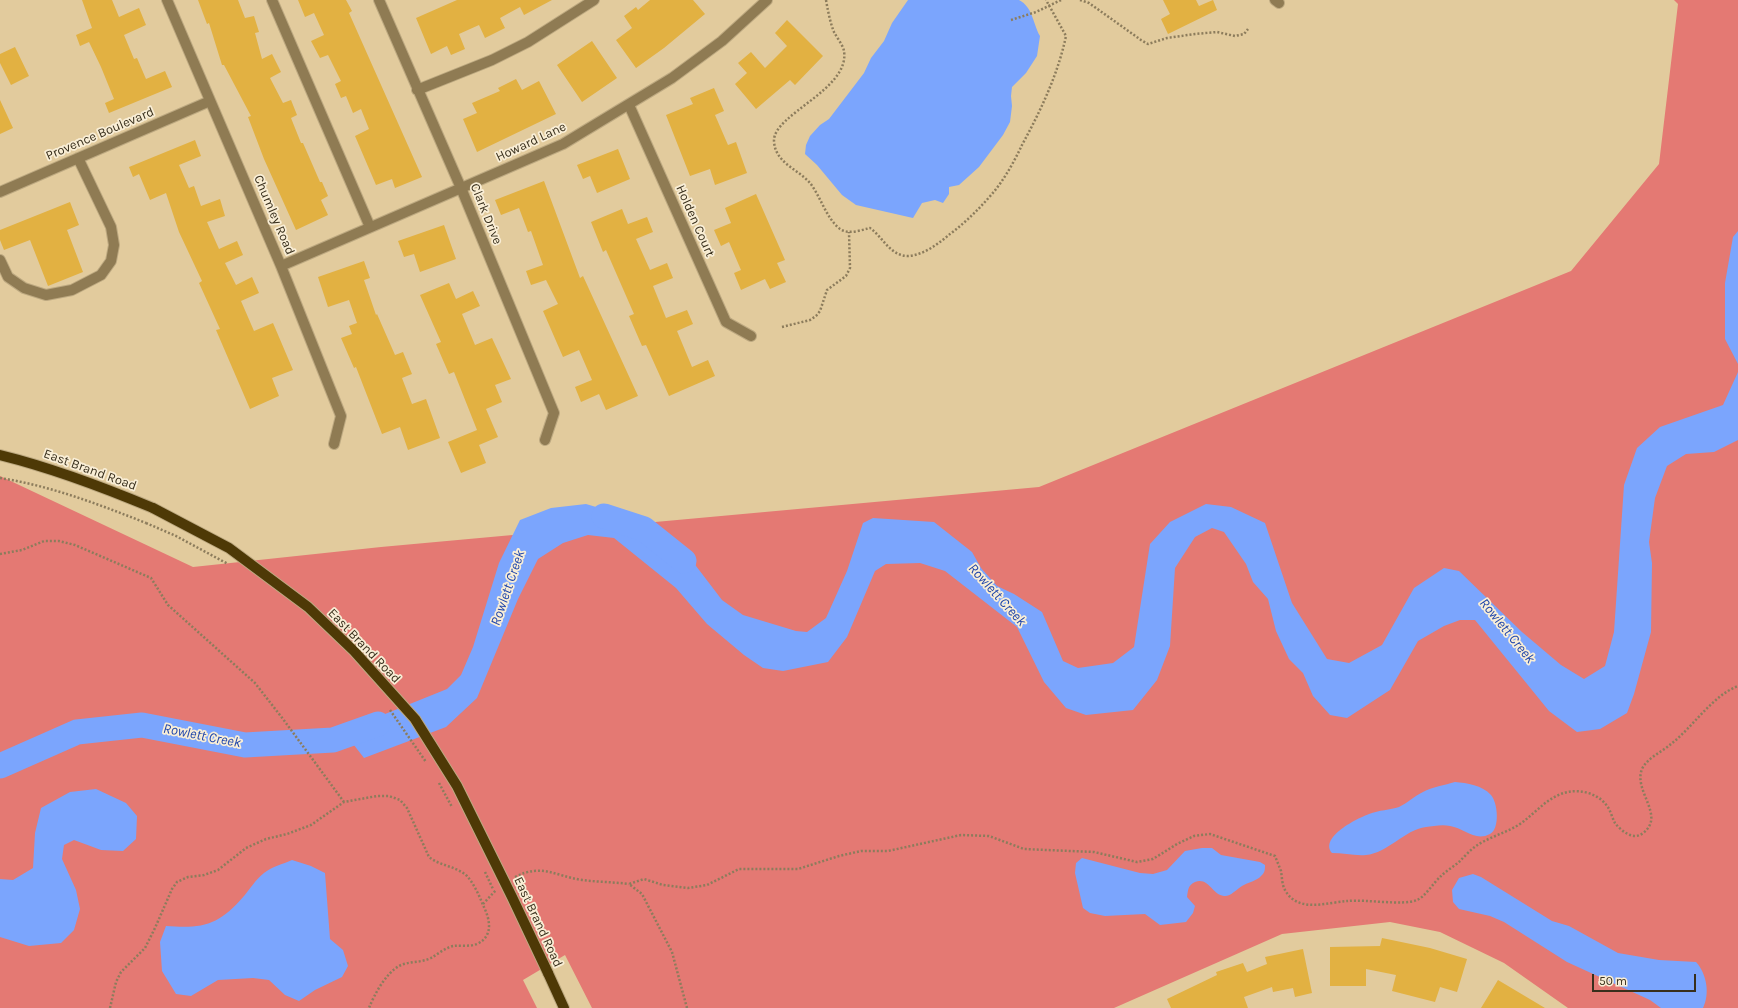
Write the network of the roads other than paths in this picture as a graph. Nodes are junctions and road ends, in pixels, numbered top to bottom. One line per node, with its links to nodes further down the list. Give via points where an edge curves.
1 (167, 0): 7 (street, Chumley Road)
2 (272, 0): 12 (street)
3 (379, 0): 6 (street, Clark Drive)
4 (594, 0): 6 (street, via 528,42 492,60)
5 (767, 0): 8 (street, Howard Lane, via 722,41 672,78)
6 (417, 90): 10 (street, Clark Drive)
7 (210, 101): 9 (street, Provence Boulevard); 14 (street, Chumley Road)
8 (629, 105): 10 (street, Howard Lane, via 563,144); 15 (street, Holden Court, via 726,322)
9 (78, 158): 11 (street, Provence Boulevard); 13 (street, via 111,227 114,245 111,261 101,275 72,290 46,294 24,288 8,277)
10 (461, 188): 12 (street, Howard Lane); 16 (street, Clark Drive, via 554,413)
11 (0, 192)
12 (370, 228): 14 (street, Howard Lane)
13 (0, 260)
14 (281, 266): 17 (street, Chumley Road, via 341,416)
15 (751, 336)
16 (546, 440)
17 (334, 444)
18 (0, 455): 19 (main road, East Brand Road, bridge, via 38,464 105,488 153,508 229,548 308,607 354,651 415,720 457,786)
19 (564, 1008)

